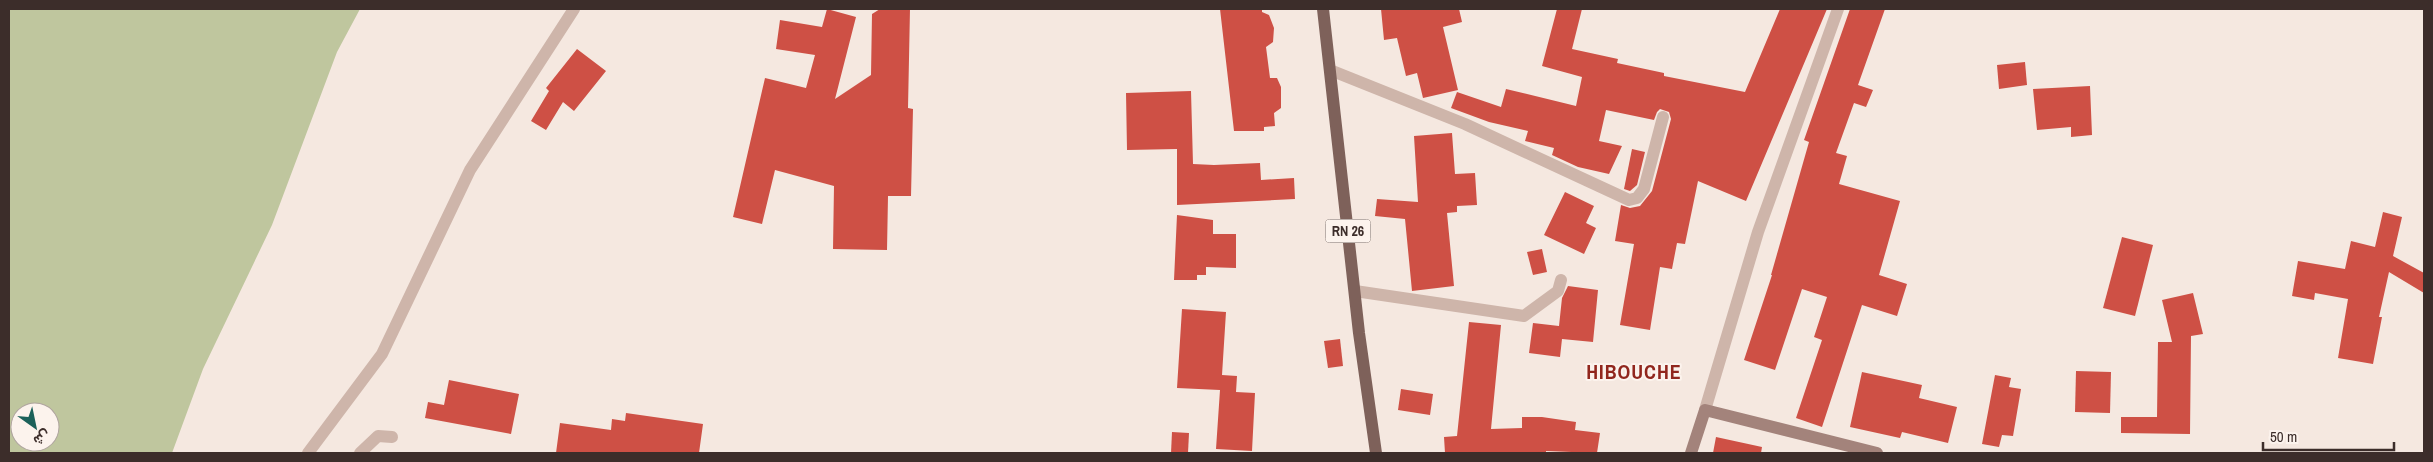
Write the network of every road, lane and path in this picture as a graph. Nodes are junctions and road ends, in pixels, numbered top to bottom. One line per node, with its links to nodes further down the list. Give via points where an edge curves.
1 (574, 9): 10 (street, via 470,170 382,354)
2 (1323, 9): 4 (main road, RN 26)
3 (1838, 9): 8 (street, via 1758,232)
4 (1330, 70): 5 (street, via 1465,124 1629,200 1637,198 1644,189); 7 (main road, RN 26)
5 (1663, 117)
6 (1561, 280): 7 (street, via 1558,291 1524,316)
7 (1355, 291): 12 (main road, RN 26)
8 (1705, 410): 13 (main road); 14 (main road)
9 (392, 437): 11 (street, via 378,436)
10 (308, 453)
11 (360, 453)
12 (1376, 453)
13 (1691, 453)
14 (1877, 453)

